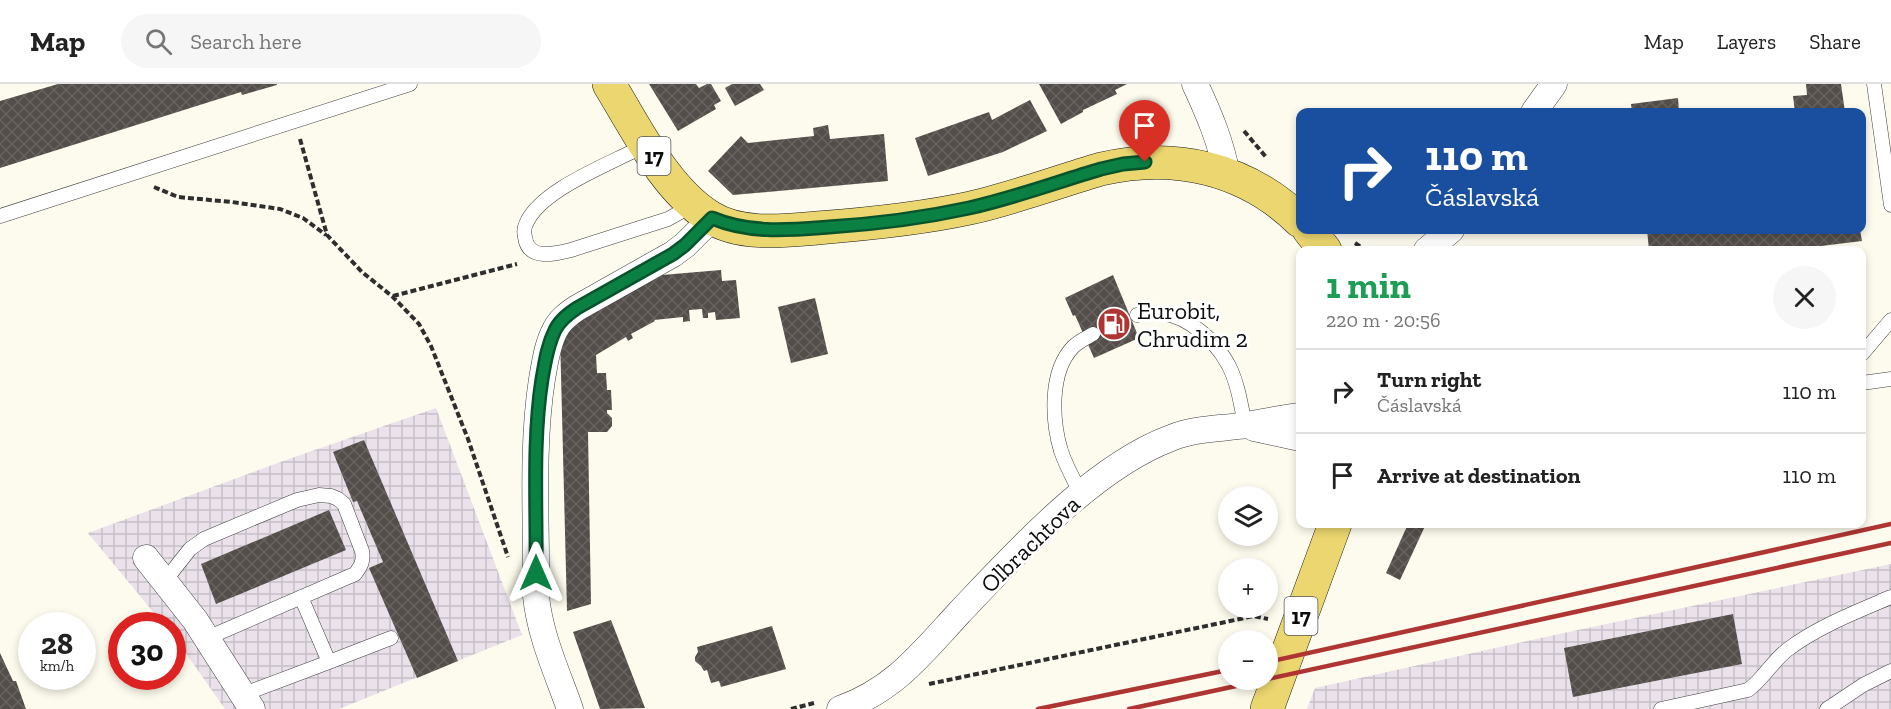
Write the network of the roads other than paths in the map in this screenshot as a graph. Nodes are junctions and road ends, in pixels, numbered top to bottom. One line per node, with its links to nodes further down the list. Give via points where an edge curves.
1 (410, 84): 11 (lane)
2 (609, 84): 7 (main road, 17)
3 (1195, 84): 8 (street, via 1214,124)
4 (1554, 84): 6 (street)
5 (1874, 84): 9 (lane)
6 (1537, 108)
7 (646, 144): 10 (main road, 17, via 676,188); 10 (lane, via 550,196 524,227 525,241 531,250 543,255 556,254)
8 (1227, 175): 10 (main road, 17, via 1189,164 1123,164 971,208 810,229 741,228); 12 (main road, 17, via 1264,192)
9 (1891, 206)
10 (703, 212): 37 (street, via 685,245 563,318 549,343 537,435 536,596 538,617)
11 (0, 216)
12 (1296, 217)
13 (1312, 234): 15 (main road)
14 (1447, 234): 16 (street)
15 (1322, 246)
16 (1432, 246)
17 (1137, 315): 24 (lane, via 1153,312 1176,317 1211,341 1230,368)
18 (1891, 320): 20 (lane)
19 (1093, 334): 26 (lane, via 1080,341 1065,358 1054,399 1061,451)
20 (1866, 349)
21 (1891, 379): 22 (lane)
22 (1866, 382)
23 (1296, 417): 24 (street, Olbrachtova)
24 (1245, 425): 25 (street, Olbrachtova); 26 (street, Olbrachtova, via 1172,437 1131,457)
25 (1296, 437)
26 (1081, 494): 38 (street, Olbrachtova, via 1014,555 889,684)
27 (1334, 528): 39 (main road, 17)
28 (146, 558): 29 (street)
29 (164, 582): 30 (lane, via 190,549 204,539 297,500 331,496 345,504 362,551 361,566 355,574); 32 (street)
30 (301, 597): 32 (lane); 34 (lane)
31 (1891, 597): 40 (lane, via 1799,641 1748,690)
32 (207, 638): 36 (street)
33 (391, 638): 34 (lane)
34 (329, 662): 36 (lane)
35 (1891, 670): 41 (lane)
36 (248, 702)
37 (570, 709)
38 (840, 709)
39 (1266, 709)
40 (1661, 709)
41 (1827, 709)

